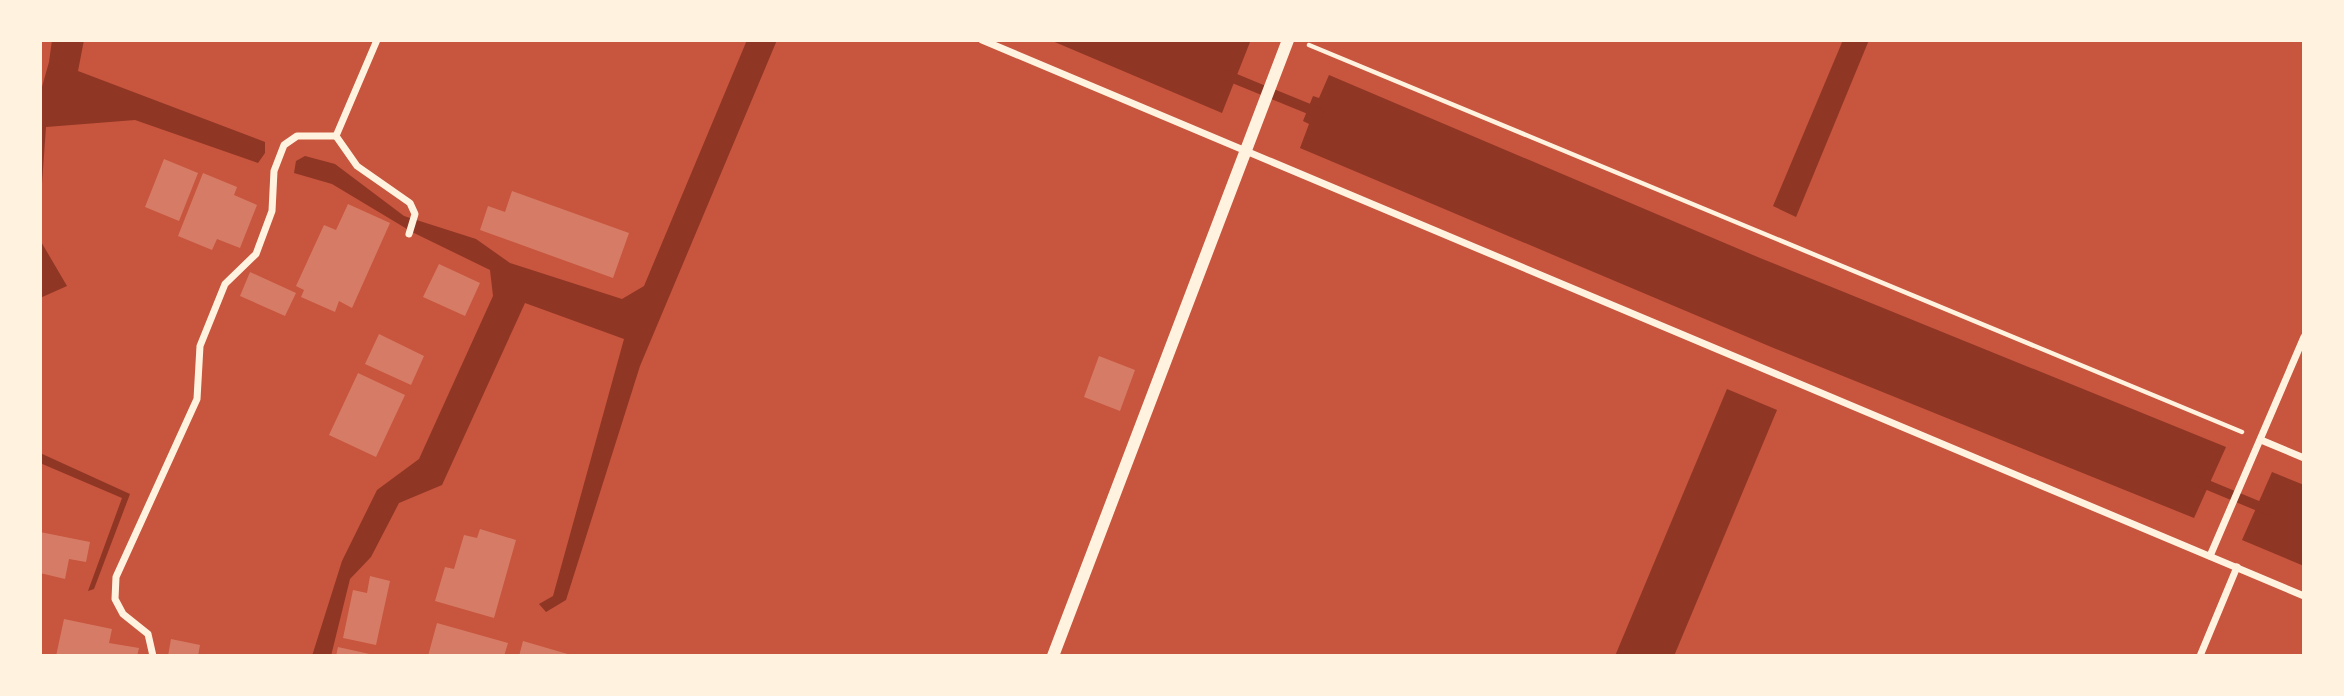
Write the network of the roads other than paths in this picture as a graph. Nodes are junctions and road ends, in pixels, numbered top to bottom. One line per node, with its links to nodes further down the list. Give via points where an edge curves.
1 (377, 40): 4 (street)
2 (982, 40): 5 (street)
3 (1288, 40): 5 (street)
4 (336, 136): 6 (street, via 357,166 410,203 415,214); 13 (street, via 297,136 284,145 274,171 272,211 256,254 225,284 200,346 197,399 116,577 115,599 123,614 148,634)
5 (1246, 151): 10 (street); 14 (street)
6 (409, 234)
7 (2304, 337): 8 (street)
8 (2261, 440): 9 (street); 10 (street)
9 (2304, 458)
10 (2210, 556): 11 (street)
11 (2237, 567): 12 (street); 15 (street)
12 (2304, 596)
13 (153, 656)
14 (1053, 656)
15 (2200, 656)

